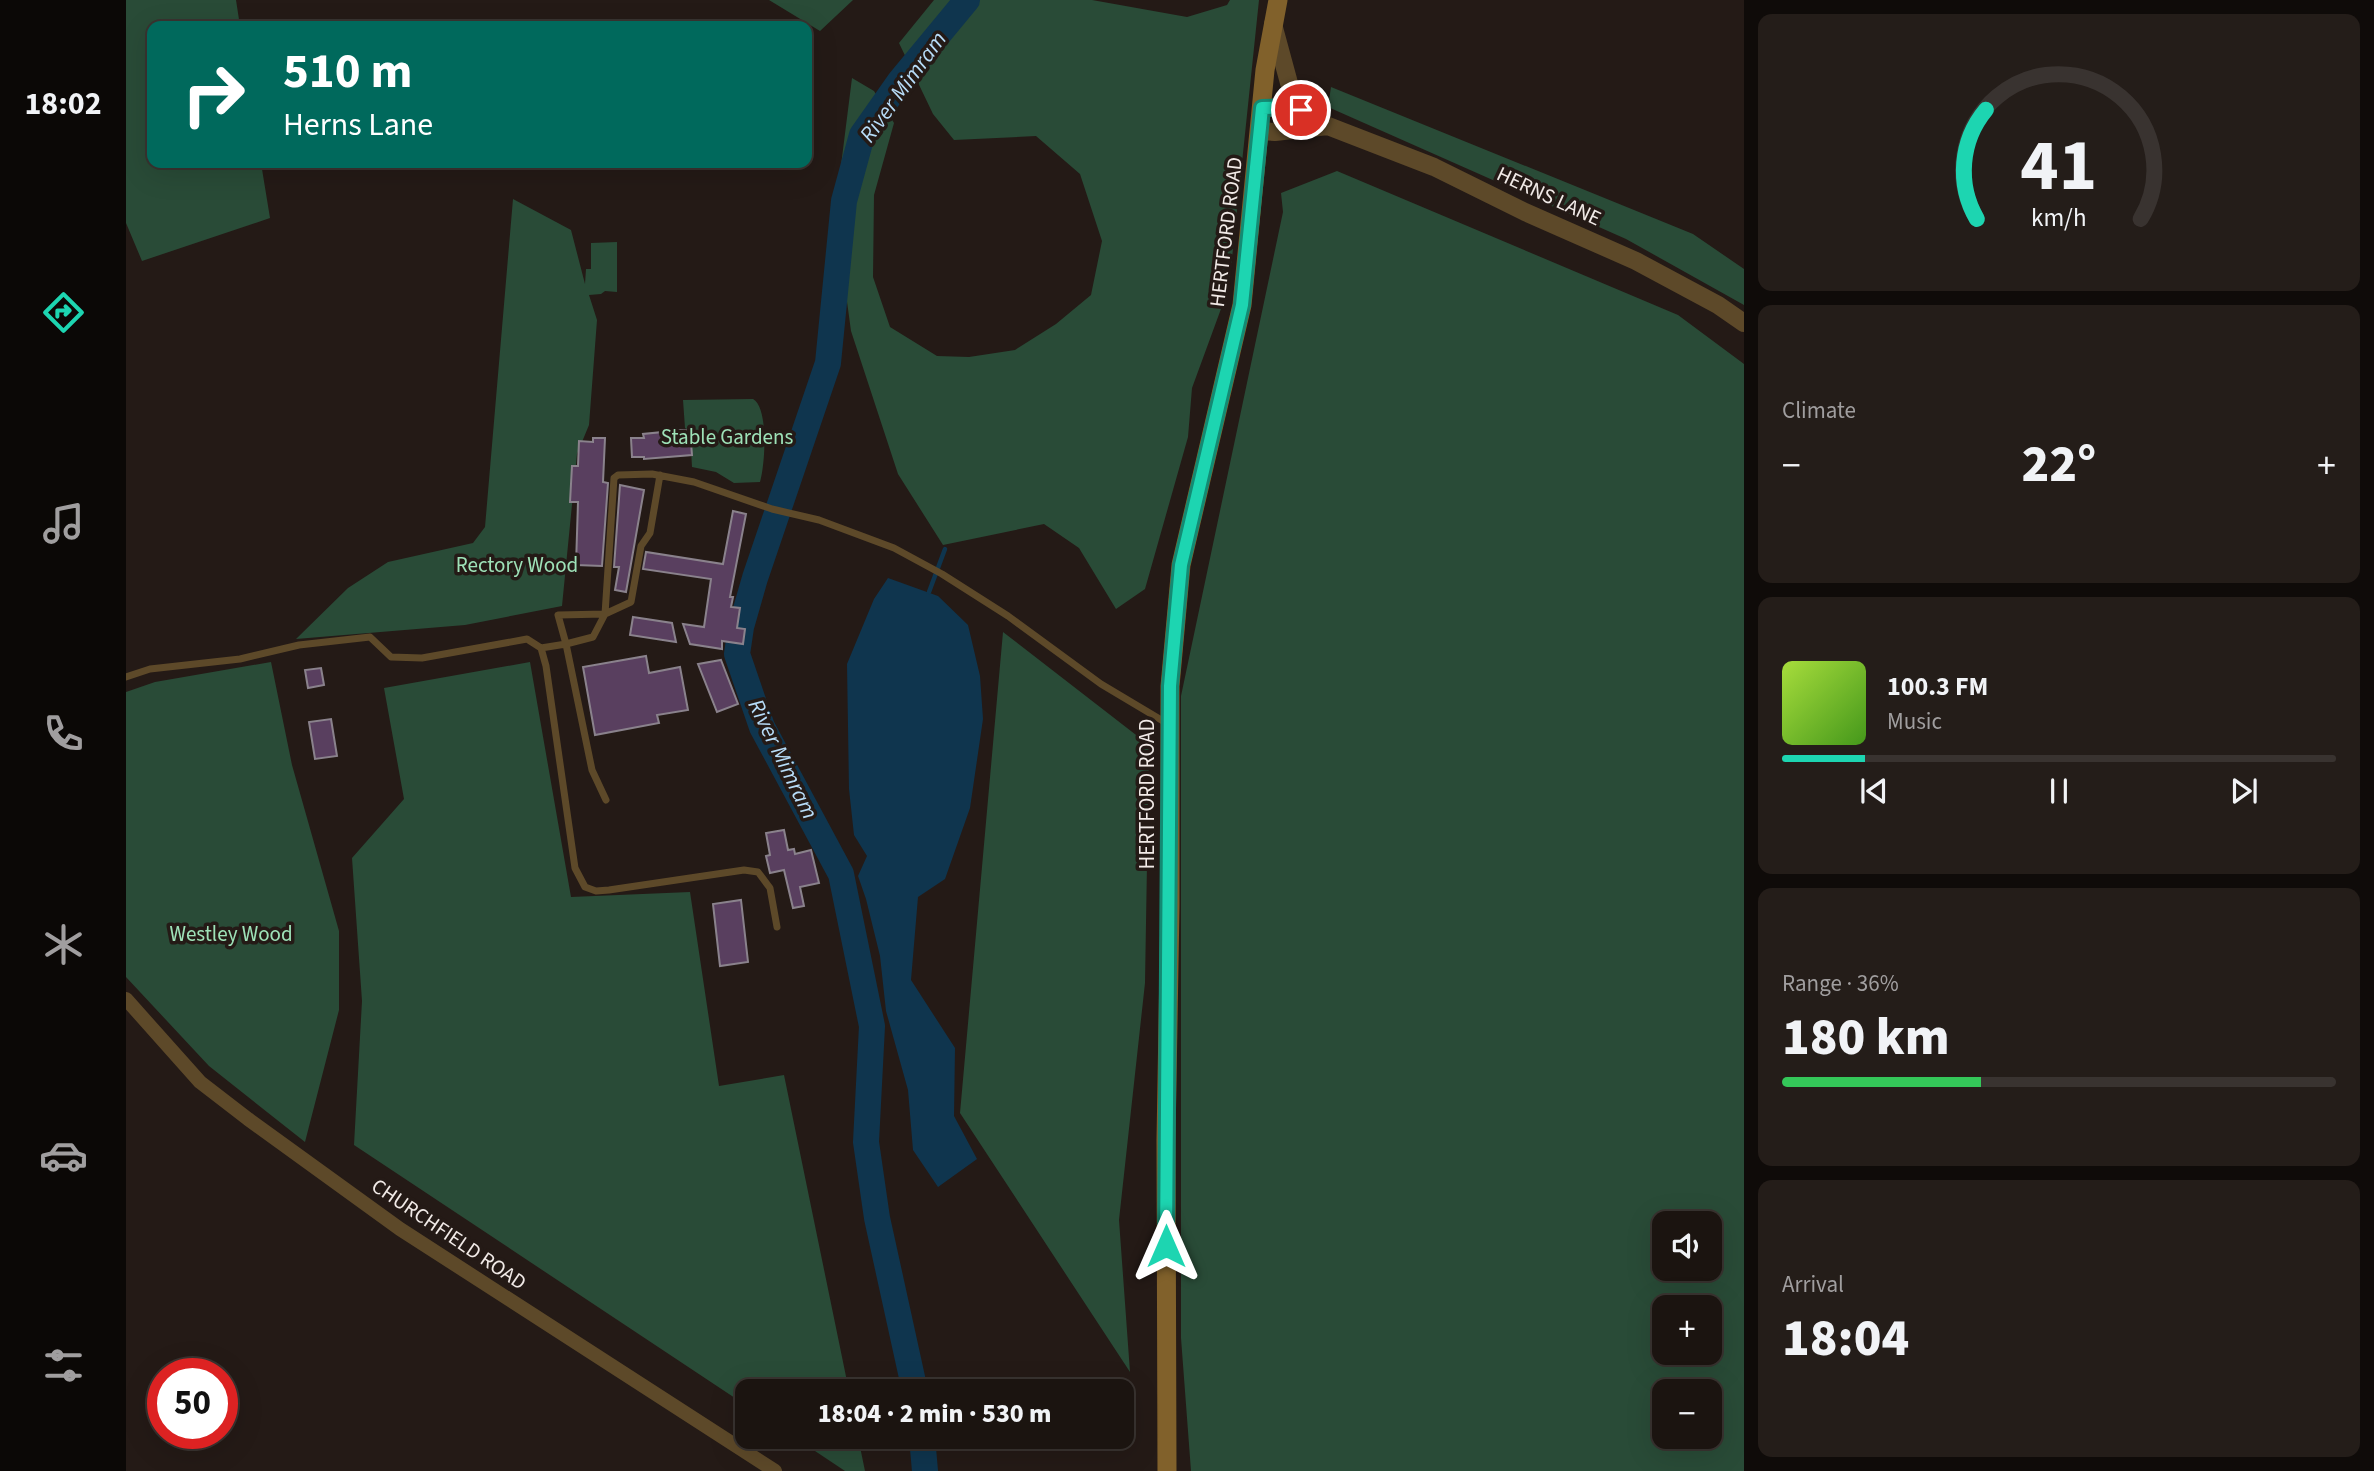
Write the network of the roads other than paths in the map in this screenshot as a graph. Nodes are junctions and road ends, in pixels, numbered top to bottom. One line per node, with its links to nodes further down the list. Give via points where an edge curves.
1 (1278, 0): 2 (main road, HERTFORD ROAD)
2 (1273, 24): 3 (main road, HERTFORD ROAD); 4 (street)
3 (1262, 108): 4 (street, HERNS LANE); 6 (main road, HERTFORD ROAD)
4 (1301, 110): 5 (street, HERNS LANE)
5 (1328, 126): 6 (street, HERNS LANE); 7 (street, HERNS LANE, via 1434,167 1636,261)
6 (1260, 131): 13 (main road, HERTFORD ROAD, via 1242,305 1181,565)
7 (1744, 323)
8 (660, 475): 9 (lane, via 631,602); 9 (lane, via 614,478); 13 (lane, via 819,520 894,548 1008,616 1101,684)
9 (605, 614): 10 (lane, via 593,636); 10 (lane, via 558,615)
10 (566, 644): 11 (lane); 14 (lane, via 592,770)
11 (541, 648): 12 (lane, via 527,639 422,658 391,657 370,637 240,659 150,668); 15 (lane, via 575,868 585,887 609,891 744,870 758,872 770,888)
12 (126, 677)
13 (1169, 724): 18 (main road, HERTFORD ROAD)
14 (606, 800)
15 (777, 927)
16 (126, 999): 17 (street, CHURCHFIELD ROAD, via 200,1082 259,1127 401,1229)
17 (775, 1471)
18 (1167, 1471)

